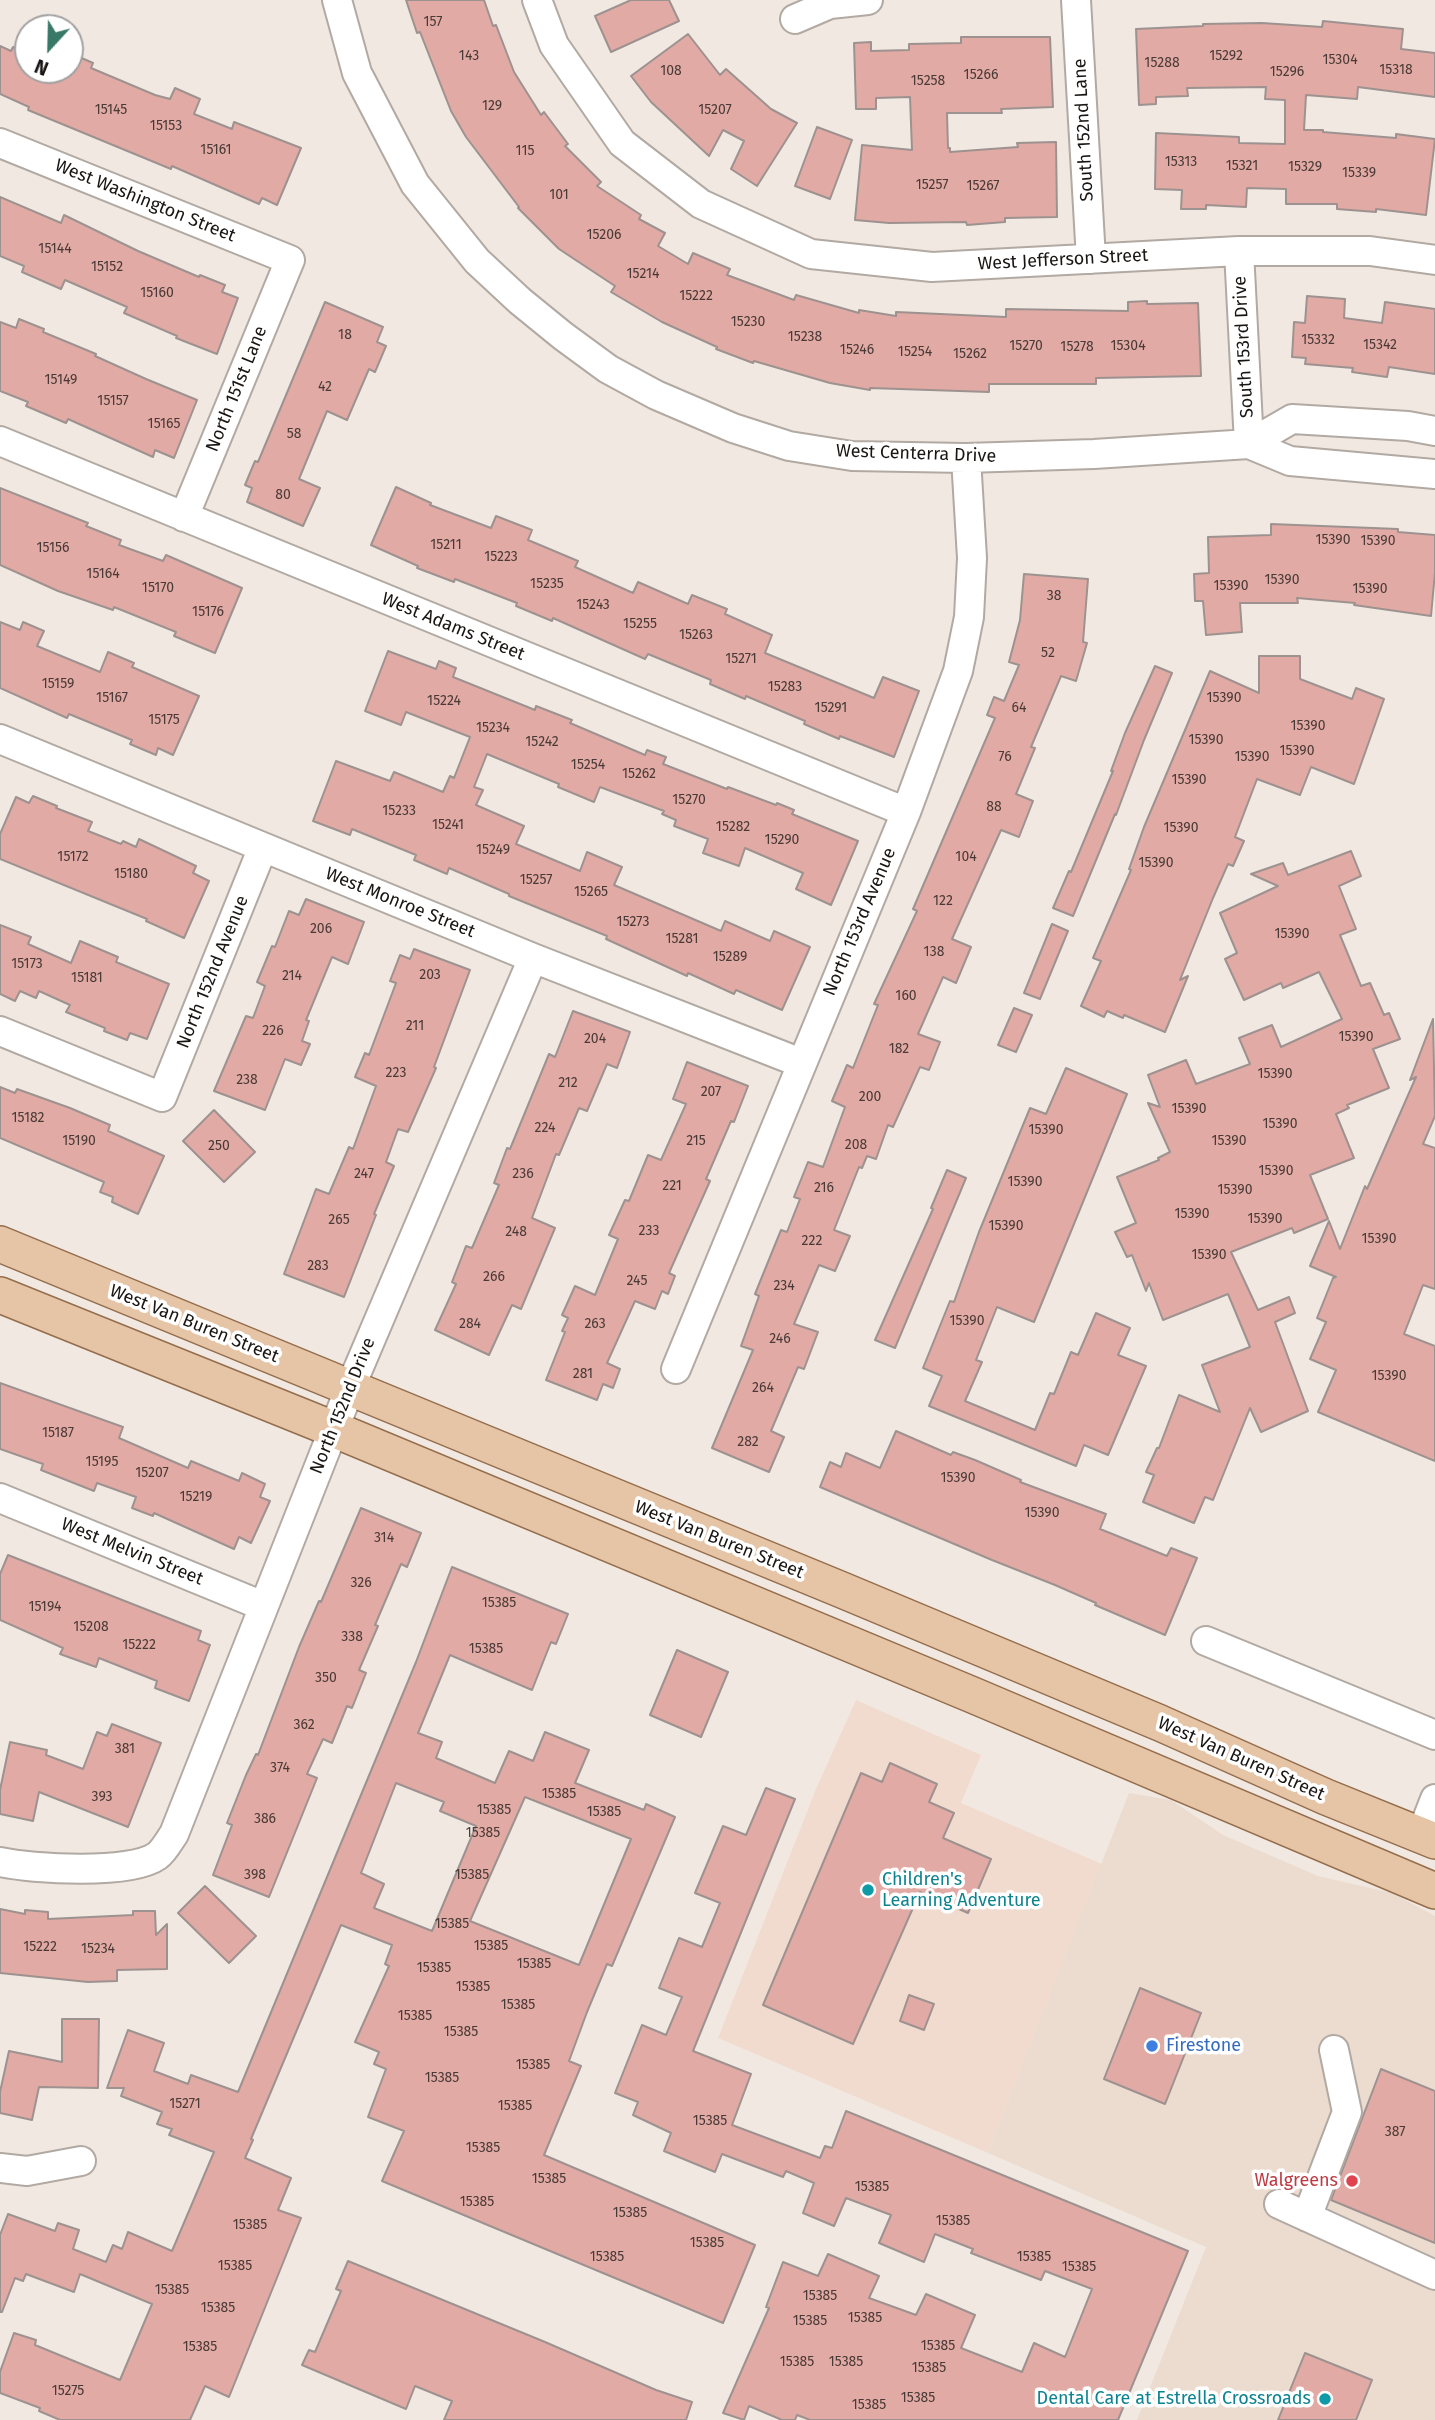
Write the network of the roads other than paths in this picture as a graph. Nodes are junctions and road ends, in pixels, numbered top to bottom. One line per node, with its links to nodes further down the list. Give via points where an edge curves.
1 (337, 0): 14 (street, West Centerra Drive, via 357,72 415,184 477,261 520,301 608,369 733,428 789,446 852,456)
2 (537, 0): 8 (street, West Jefferson Street, via 554,45 622,143 701,204 811,254 932,267)
3 (868, 0): 5 (street, via 830,4)
4 (1076, 0): 8 (street, South 152nd Lane)
5 (795, 19)
6 (0, 143): 9 (street, West Washington Street)
7 (1239, 251): 8 (street, West Jefferson Street); 10 (street, West Jefferson Street, via 1370,251); 13 (street, South 153rd Drive)
8 (1091, 259)
9 (290, 260): 16 (street, North 151st Lane)
10 (1435, 260)
11 (1435, 431): 13 (street, West Centerra Drive, via 1292,419)
12 (0, 441): 16 (street, West Adams Street)
13 (1249, 444): 14 (street, West Centerra Drive); 15 (street, West Centerra Drive, via 1290,461)
14 (966, 458): 18 (street, North 153rd Avenue, via 972,558 969,617 958,671)
15 (1435, 474)
16 (184, 517): 18 (street, West Adams Street)
17 (0, 739): 19 (street, West Monroe Street)
18 (906, 812): 22 (street, North 153rd Avenue)
19 (263, 847): 20 (street, West Monroe Street); 21 (street, North 152nd Avenue, via 162,1097)
20 (533, 958): 22 (street, West Monroe Street); 26 (street, North 152nd Drive)
21 (0, 1031)
22 (801, 1063): 25 (street, North 153rd Avenue)
23 (0, 1244): 26 (main road, West Van Buren Street)
24 (0, 1295): 27 (main road)
25 (676, 1369)
26 (350, 1388): 27 (street, North 152nd Drive); 31 (main road, West Van Buren Street)
27 (333, 1429): 29 (street, North 152nd Drive); 33 (main road)
28 (0, 1498): 29 (street, West Melvin Street)
29 (264, 1606): 36 (street, North 152nd Drive, via 174,1835 159,1855 141,1864 112,1868 20,1867)
30 (1206, 1641): 32 (street)
31 (1160, 1723): 33 (main road); 35 (main road, West Van Buren Street)
32 (1435, 1735)
33 (1142, 1768): 37 (main road)
34 (1435, 1799): 35 (street)
35 (1428, 1838)
36 (0, 1862)
37 (1435, 1891)
38 (1334, 2050): 42 (street, via 1347,2112)
39 (82, 2161): 40 (street, via 27,2171)
40 (0, 2168)
41 (1279, 2204): 42 (street)
42 (1307, 2217): 43 (street)
43 (1435, 2275)

